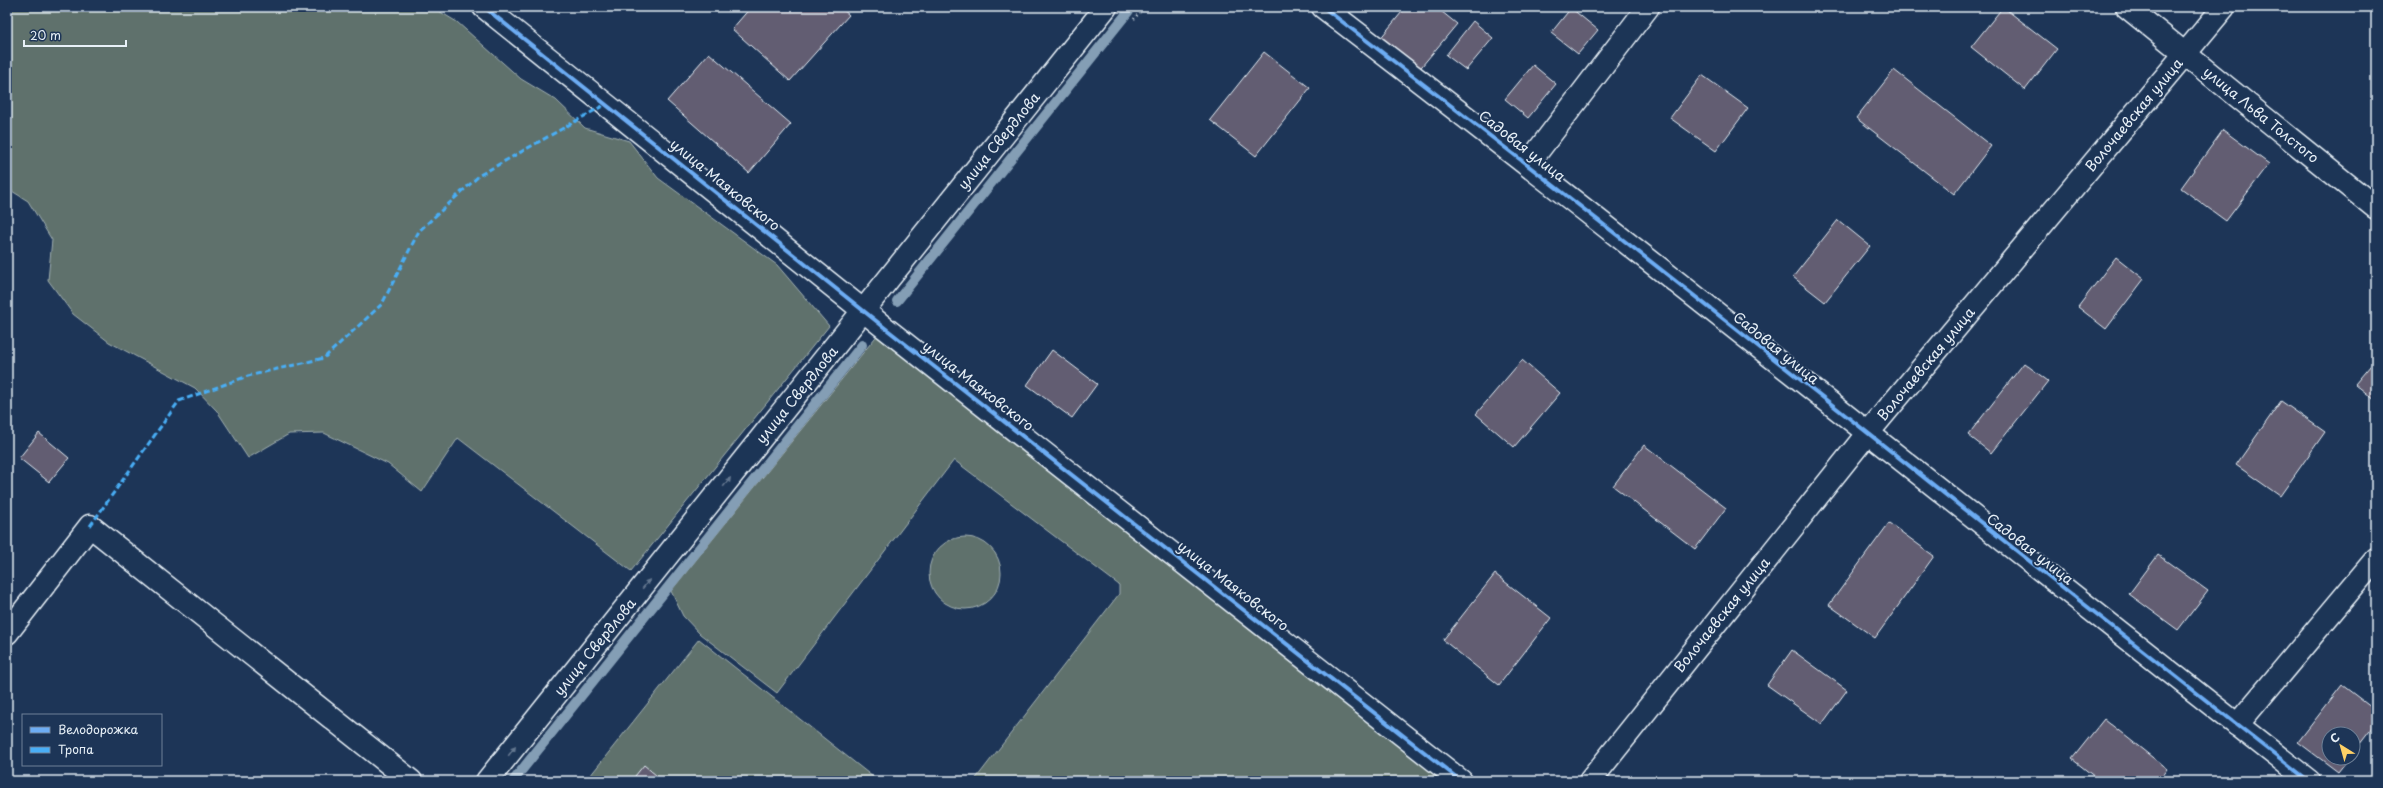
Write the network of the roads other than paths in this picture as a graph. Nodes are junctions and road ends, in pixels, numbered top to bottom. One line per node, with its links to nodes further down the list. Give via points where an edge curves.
1 (484, 7): 10 (street, улица Маяковского)
2 (1106, 7): 10 (street, улица Свердлова)
3 (1324, 7): 8 (street, Садовая улица)
4 (1648, 7): 8 (street)
5 (2127, 7): 7 (street, улица Льва Толстого)
6 (2224, 7): 7 (street, Волочаевская улица)
7 (2186, 54): 9 (street, улица Льва Толстого); 11 (street, Волочаевская улица)
8 (1528, 164): 11 (street, Садовая улица)
9 (2376, 208)
10 (865, 311): 16 (street, улица Свердлова, one-way to 10); 17 (street, улица Маяковского)
11 (1867, 434): 14 (street, Садовая улица); 18 (street, Волочаевская улица)
12 (2376, 559): 14 (street)
13 (7, 633): 15 (street, via 90,526)
14 (2237, 725): 19 (street, Садовая улица)
15 (410, 781)
16 (487, 781)
17 (1461, 781)
18 (1590, 781)
19 (2309, 781)

